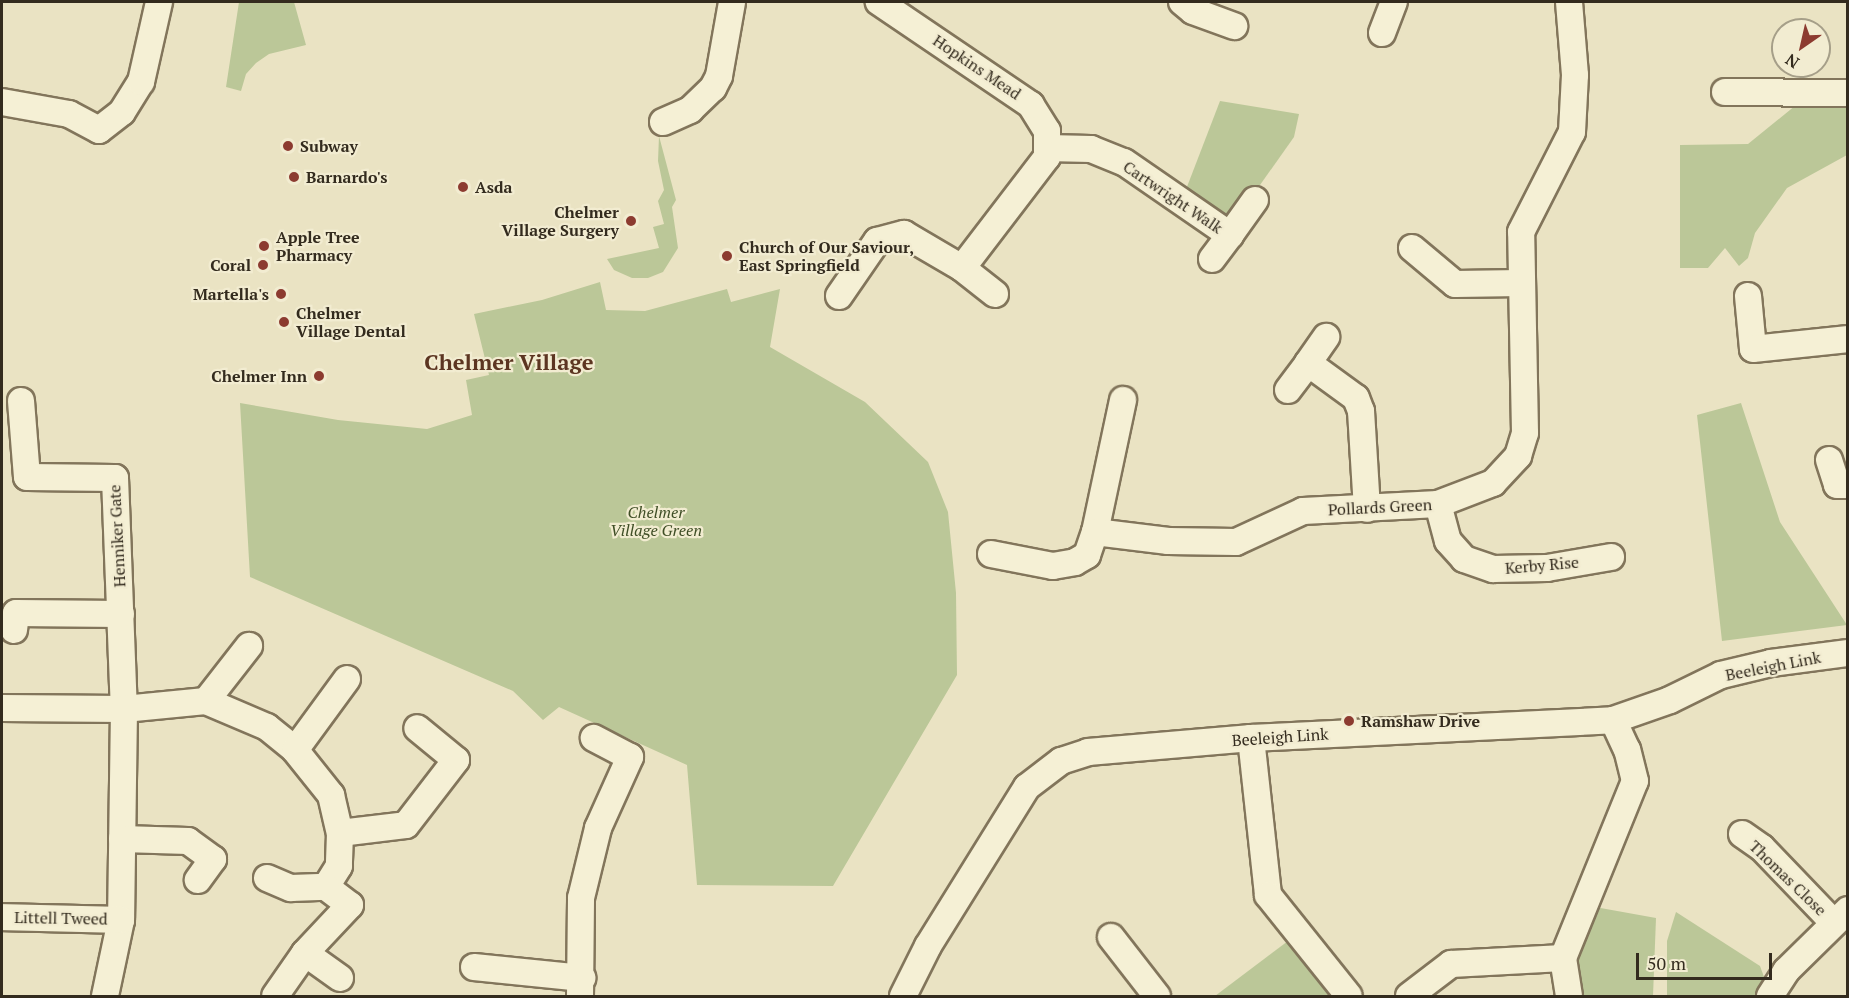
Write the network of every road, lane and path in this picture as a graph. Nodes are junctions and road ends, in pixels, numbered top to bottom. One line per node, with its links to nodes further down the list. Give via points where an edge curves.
1 (159, 2): 11 (street, via 141,82 122,112 99,130 69,114)
2 (732, 2): 12 (street, via 719,76 713,88 690,110)
3 (879, 2): 13 (street, Hopkins Mead, via 1032,105 1047,131)
4 (1182, 2): 7 (street, via 1193,11)
5 (1394, 2): 8 (street)
6 (1569, 2): 19 (street, Pollards Green, via 1575,75 1572,132 1521,232)
7 (1234, 26)
8 (1382, 33)
9 (1725, 92): 10 (street)
10 (1848, 93)
11 (2, 102)
12 (663, 122)
13 (1047, 148): 15 (street, Cartwright Walk, via 1091,149 1124,162); 18 (street, via 1047,157)
14 (1255, 200): 15 (street, Cartwright Walk)
15 (1230, 235): 17 (street, Cartwright Walk)
16 (1413, 248): 19 (street, via 1455,284)
17 (1212, 259)
18 (962, 268): 20 (street); 21 (street, via 904,234 877,242)
19 (1521, 283): 31 (street, Pollards Green, via 1525,433 1518,456 1493,483)
20 (995, 294)
21 (839, 296)
22 (1748, 296): 24 (street, via 1753,349)
23 (1326, 337): 25 (street)
24 (1848, 339)
25 (1308, 363): 26 (street); 32 (street, via 1356,398)
26 (1288, 390)
27 (1124, 400): 33 (street)
28 (21, 401): 36 (street, Henniker Gate, via 27,477 115,478)
29 (1829, 460): 30 (street, via 1837,485)
30 (1848, 484)
31 (1438, 504): 32 (street, Pollards Green); 35 (street, Kerby Rise, via 1448,541 1464,559 1493,569 1547,568)
32 (1367, 508): 33 (street, Pollards Green, via 1303,511 1236,542 1168,541)
33 (1095, 532): 34 (street, via 1087,555 1064,564 1053,566)
34 (991, 554)
35 (1611, 557)
36 (121, 614): 37 (street, via 16,613); 43 (street, Henniker Gate)
37 (14, 630)
38 (249, 646): 41 (street)
39 (1848, 653): 44 (street, Beeleigh Link, via 1771,663 1721,675 1670,700)
40 (347, 679): 48 (street)
41 (206, 701): 43 (street); 48 (street, via 267,727)
42 (2, 708): 43 (street)
43 (124, 709): 51 (street, Henniker Gate)
44 (1612, 720): 47 (street, Beeleigh Link); 60 (street, via 1627,750 1635,781)
45 (417, 728): 49 (street, via 456,760 406,825)
46 (594, 738): 63 (street, via 630,757 598,828 581,898)
47 (1251, 738): 66 (street, Beeleigh Link, via 1088,752 1043,772 1027,787 939,928); 68 (street, via 1268,895)
48 (295, 750): 49 (street, via 331,795)
49 (340, 833): 54 (street, via 339,866)
50 (1742, 834): 55 (street, Thomas Close)
51 (122, 840): 53 (street, via 188,841 213,859); 57 (street, Henniker Gate)
52 (267, 878): 54 (street, via 291,888)
53 (198, 880)
54 (326, 887): 59 (street, via 350,905)
55 (1841, 916): 71 (street, via 1785,971)
56 (2, 917): 57 (street, Littell Tweed)
57 (121, 920): 64 (street, Henniker Gate)
58 (1111, 938): 67 (street)
59 (305, 953): 62 (street); 65 (street)
60 (1563, 958): 69 (street, via 1451,964); 70 (street)
61 (474, 967): 63 (street)
62 (340, 978)
63 (581, 987)
64 (105, 996)
65 (275, 996)
66 (903, 996)
67 (1157, 996)
68 (1349, 996)
69 (1409, 996)
70 (1569, 996)
71 (1770, 996)

